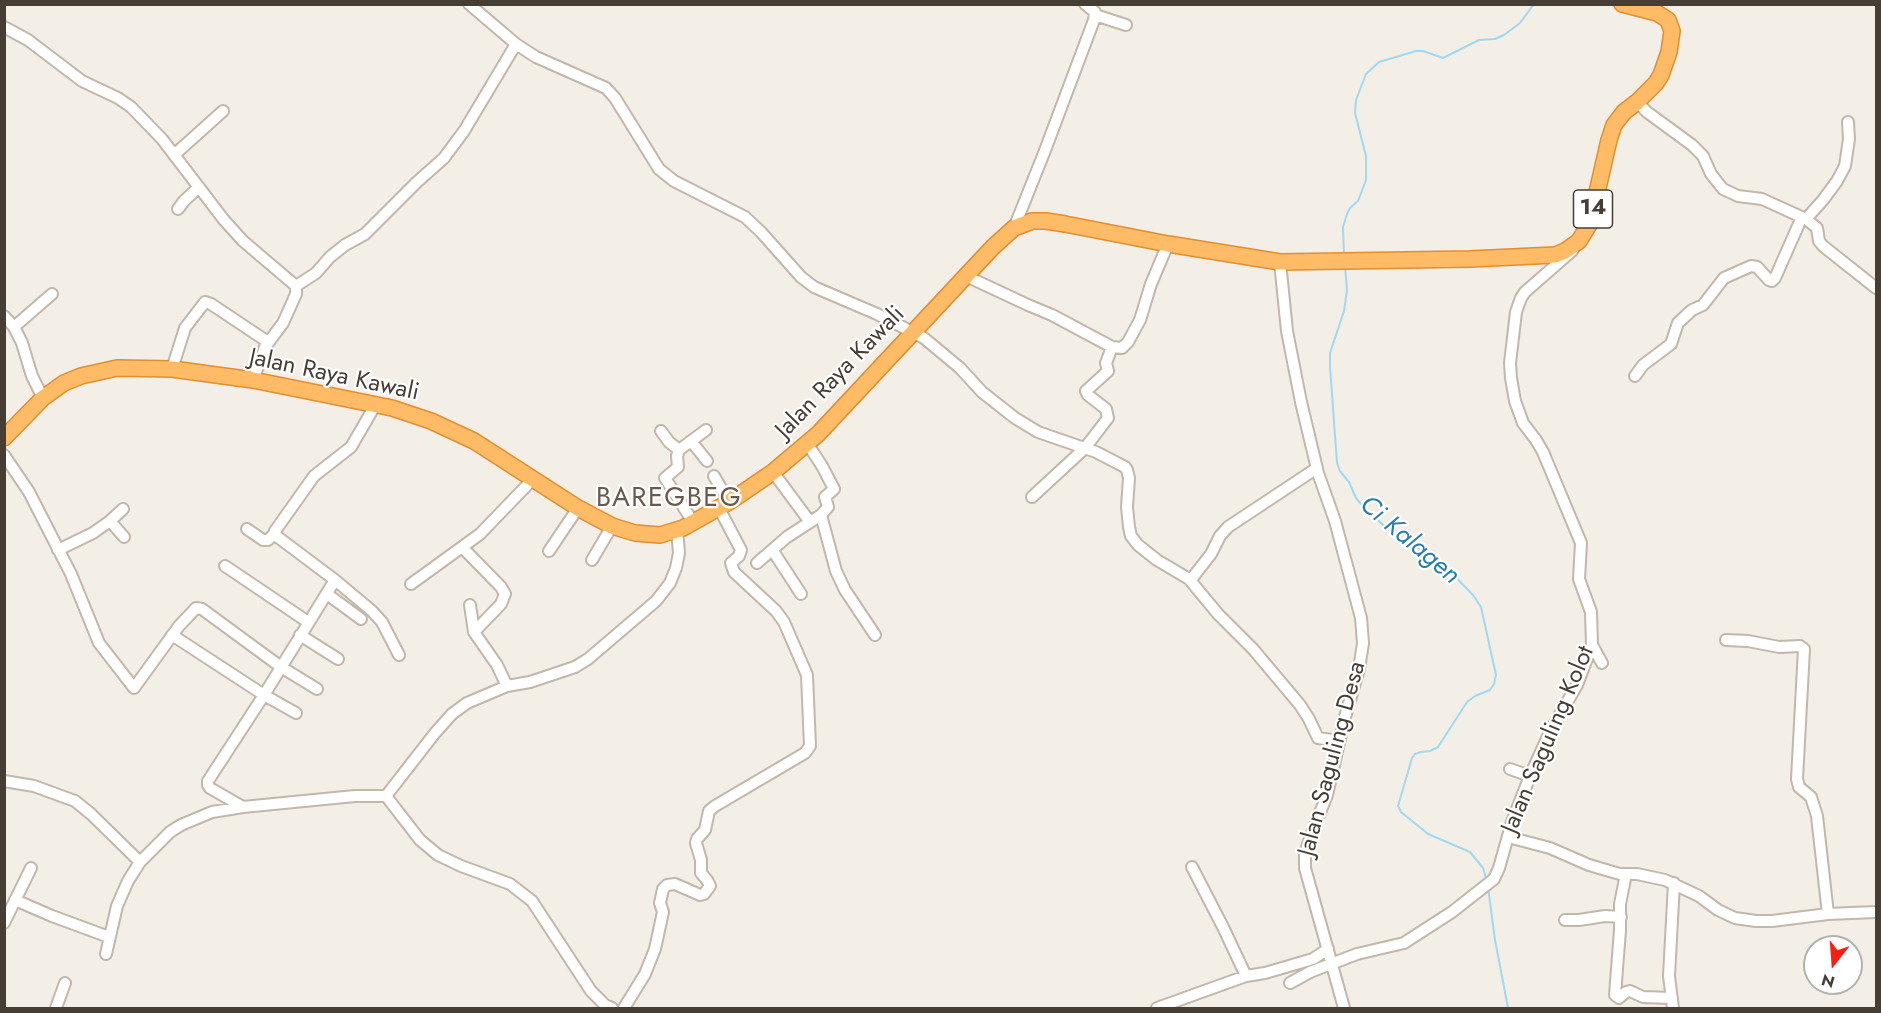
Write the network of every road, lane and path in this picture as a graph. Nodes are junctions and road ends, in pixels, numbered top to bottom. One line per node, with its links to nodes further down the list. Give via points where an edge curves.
1 (469, 4): 7 (street)
2 (1085, 4): 4 (street)
3 (1622, 4): 8 (highway, 14, via 1662,16 1672,31 1661,75)
4 (1095, 15): 5 (street); 15 (street)
5 (1126, 25)
6 (4, 27): 11 (street, via 82,81 123,101)
7 (516, 44): 20 (street, via 444,158 365,234 345,245); 25 (street, via 606,88 659,169 674,181 745,216 801,278)
8 (1637, 102): 14 (street, via 1703,156 1723,189 1738,196 1762,199); 16 (highway, 14, via 1614,125)
9 (223, 111): 11 (street)
10 (1848, 122): 14 (street, via 1845,166 1830,190)
11 (174, 155): 12 (street)
12 (199, 187): 13 (street); 20 (street, via 243,241)
13 (178, 208)
14 (1804, 218): 21 (street, via 1817,228 1823,246); 29 (street, via 1772,281 1751,266 1724,278 1703,305 1678,323 1671,344)
15 (1014, 228): 17 (highway, 14, via 1046,220); 19 (highway, Jalan Raya Kawali)
16 (1585, 233): 18 (highway, 14, via 1572,247 1555,255); 79 (street, Jalan Saguling Kolot, via 1572,253 1521,298 1510,363 1522,423 1542,452 1581,543 1579,579 1591,612)
17 (1168, 244): 18 (highway, 14); 27 (street, via 1132,335 1122,348)
18 (1280, 262): 42 (street, Jalan Saguling Desa, via 1287,332)
19 (966, 276): 25 (highway, Jalan Raya Kawali); 27 (street)
20 (296, 286): 26 (street, via 284,323)
21 (1876, 288)
22 (52, 294): 24 (street)
23 (4, 316): 24 (street)
24 (14, 327): 31 (street)
25 (913, 332): 37 (highway, Jalan Raya Kawali); 38 (street, via 934,345 1015,418 1038,432)
26 (268, 342): 28 (street, via 205,302 185,328); 30 (street)
27 (1112, 347): 38 (street, via 1106,363 1108,371 1086,391 1106,409 1108,418)
28 (172, 369): 30 (highway, Jalan Raya Kawali); 31 (highway, Jalan Raya Kawali, via 117,368 81,376)
29 (1635, 376)
30 (253, 380): 32 (highway, Jalan Raya Kawali)
31 (43, 398): 35 (highway, Jalan Raya Kawali)
32 (375, 404): 45 (highway, Jalan Raya Kawali, via 431,421 474,441); 57 (street, via 351,447 314,476)
33 (706, 429): 36 (street)
34 (661, 432): 39 (street)
35 (4, 438)
36 (691, 441): 39 (street); 41 (street)
37 (807, 443): 43 (highway, Jalan Raya Kawali); 50 (street, via 834,489 825,496 829,505)
38 (1085, 448): 46 (street); 66 (street, via 1127,470 1131,536 1157,561)
39 (679, 450): 52 (street, via 678,466 665,480)
40 (4, 455): 60 (street, via 29,492)
41 (707, 461)
42 (1317, 468): 66 (street, via 1228,527); 88 (street, Jalan Saguling Desa, via 1361,618 1363,644 1359,669)
43 (773, 472): 47 (highway, Jalan Raya Kawali); 53 (street)
44 (714, 476): 47 (street)
45 (533, 479): 48 (highway, Jalan Raya Kawali); 59 (street, via 490,525)
46 (1032, 497)
47 (724, 505): 52 (highway, Jalan Raya Kawali); 116 (street, via 741,550 731,563 734,572 784,622 807,675 810,746 805,753 709,811 705,830 696,843 701,873 710,886 700,896 675,884 663,889 663,912 655,949)
48 (578, 508): 54 (highway, Jalan Raya Kawali); 61 (street)
49 (123, 509): 51 (street)
50 (821, 515): 53 (street); 75 (street, via 836,571)
51 (110, 521): 58 (street); 60 (street)
52 (693, 522): 56 (highway, Jalan Raya Kawali)
53 (810, 522): 62 (street)
54 (612, 526): 56 (highway, Jalan Raya Kawali, via 660,535); 63 (street)
55 (247, 529): 57 (street, via 263,540)
56 (677, 529): 84 (street, via 676,568 656,601 575,667)
57 (275, 533): 67 (street)
58 (124, 537)
59 (462, 547): 68 (street); 74 (street, via 506,594)
60 (58, 550): 76 (street, via 99,643 134,688)
61 (549, 551)
62 (773, 551): 64 (street); 70 (street)
63 (592, 560)
64 (757, 563)
65 (225, 566): 73 (street)
66 (1189, 579): 88 (street, via 1300,705 1317,737)
67 (335, 580): 69 (street); 80 (street, via 382,622)
68 (411, 584)
69 (327, 594): 72 (street); 73 (street)
70 (801, 594)
71 (470, 605): 74 (street)
72 (362, 619)
73 (308, 622): 77 (street)
74 (474, 632): 84 (street)
75 (875, 634)
76 (172, 635): 83 (street, via 192,610 199,608); 86 (street)
77 (300, 635): 81 (street); 83 (street)
78 (1726, 640): 102 (street, via 1800,646 1804,651 1797,779 1799,787 1811,797 1817,816)
79 (1592, 645): 82 (street); 90 (street, Jalan Saguling Kolot, via 1577,685)
80 (399, 655)
81 (338, 659)
82 (1602, 663)
83 (281, 667): 85 (street); 86 (street)
84 (507, 686): 92 (street, via 452,714)
85 (317, 689)
86 (264, 695): 87 (street); 93 (street, via 207,783)
87 (296, 713)
88 (1339, 741): 107 (street, Jalan Saguling Desa, via 1327,795 1305,854 1305,868)
89 (1510, 769): 90 (street)
90 (1530, 776): 94 (street, Jalan Saguling Kolot)
91 (4, 781): 95 (street, via 33,786 75,801)
92 (386, 795): 93 (street); 115 (street, via 420,840 438,855 510,884 532,901 591,991)
93 (243, 807): 95 (street, via 212,812 181,825)
94 (1508, 837): 98 (street); 109 (street, Jalan Saguling Kolot, via 1499,868 1487,884 1452,912 1404,943)
95 (140, 862): 106 (street, via 117,906)
96 (1192, 867): 110 (street)
97 (30, 868): 100 (street)
98 (1626, 874): 99 (street); 103 (street)
99 (1674, 883): 102 (street, via 1736,918 1772,921); 113 (street, via 1669,976)
100 (15, 900): 105 (street); 106 (street)
101 (1876, 912): 102 (street)
102 (1828, 914)
103 (1621, 917): 104 (street); 113 (street, via 1616,997 1630,991)
104 (1565, 920)
105 (4, 923)
106 (109, 937): 108 (street)
107 (1328, 949): 109 (street, Jalan Saguling Desa); 110 (street, via 1313,959)
108 (106, 954)
109 (1331, 964): 112 (street, Jalan Saguling Kolot); 118 (street, Jalan Saguling Desa)
110 (1246, 976): 117 (street)
111 (64, 982): 114 (street)
112 (1290, 982)
113 (1672, 1003)
114 (56, 1008)
115 (612, 1008)
116 (624, 1008)
117 (1156, 1008)
118 (1344, 1008)

